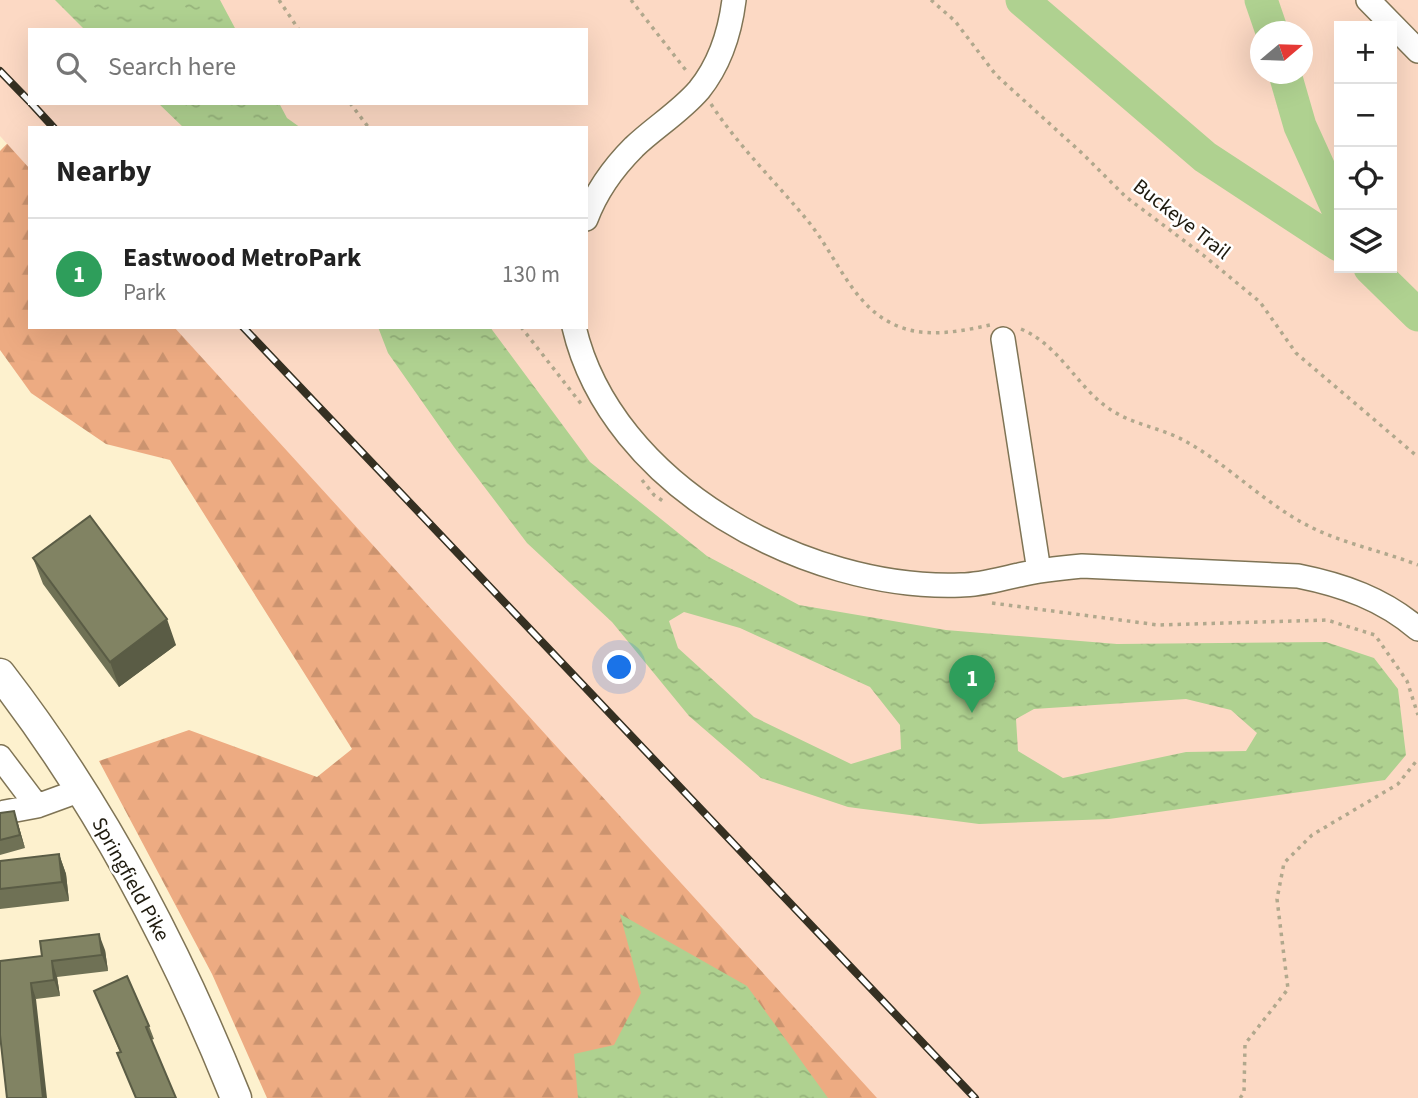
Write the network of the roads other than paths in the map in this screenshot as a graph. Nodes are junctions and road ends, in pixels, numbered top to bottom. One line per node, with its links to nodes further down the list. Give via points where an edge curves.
1 (734, 0): 4 (lane, via 723,47 700,88 617,166)
2 (1368, 0): 3 (lane)
3 (1418, 51)
4 (588, 215)
5 (574, 329): 7 (lane, via 594,385 639,446 695,498 759,538 833,567 911,583 986,583)
6 (1003, 340): 7 (lane)
7 (1039, 571): 8 (lane, via 1082,566 1298,576 1357,592)
8 (1418, 629)
9 (5, 691): 11 (main road, Springfield Pike)
10 (0, 757): 12 (lane)
11 (81, 790): 12 (lane); 14 (main road, Springfield Pike, via 180,970)
12 (37, 806): 13 (lane)
13 (2, 811)
14 (236, 1098)

